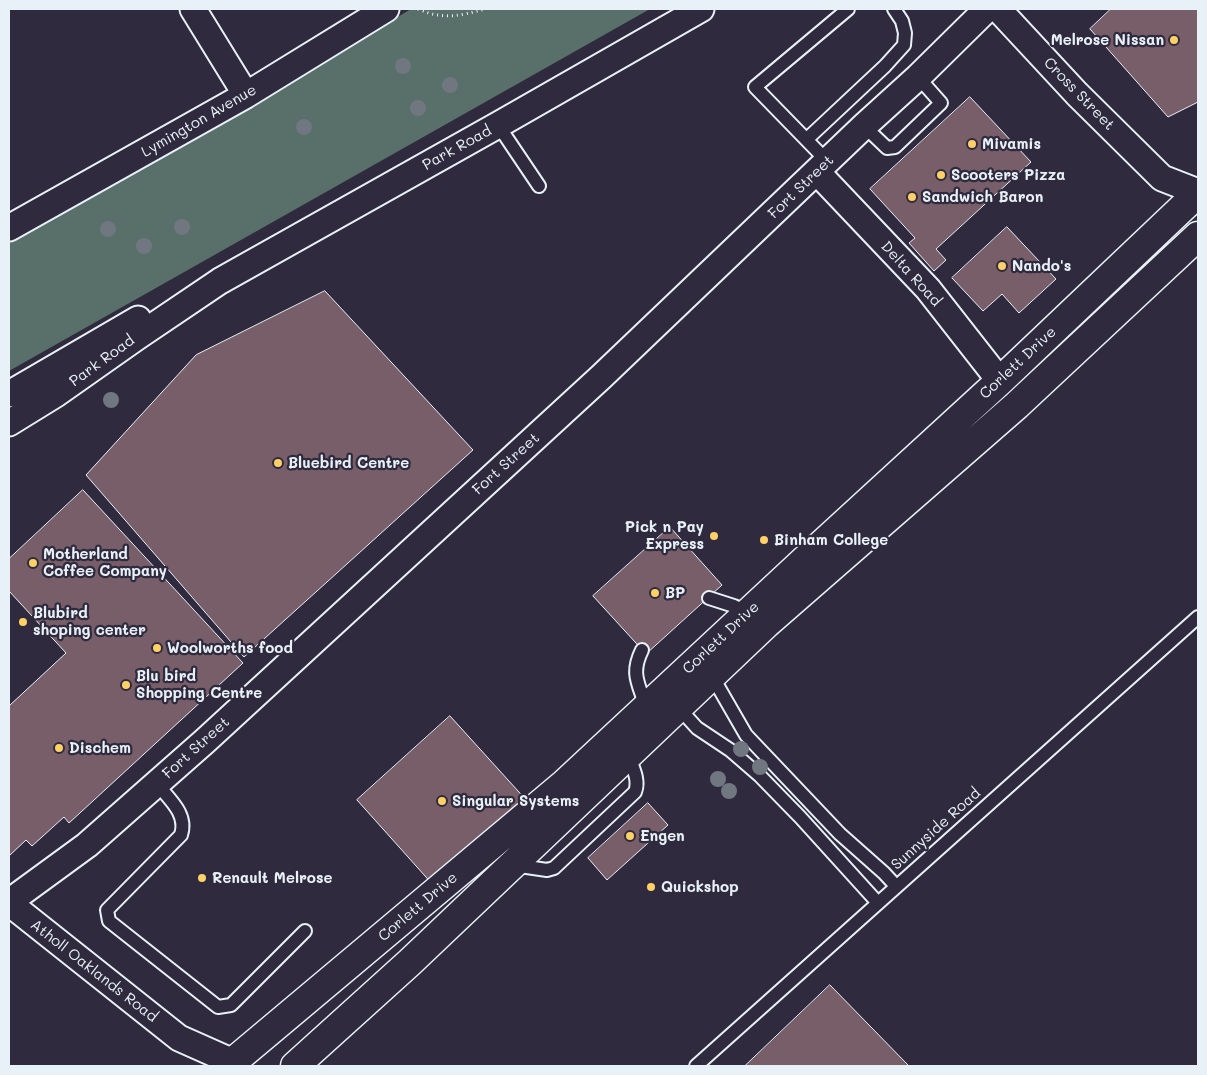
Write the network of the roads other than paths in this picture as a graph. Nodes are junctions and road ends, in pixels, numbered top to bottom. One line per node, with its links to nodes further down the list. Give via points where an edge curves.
1 (193, 9): 9 (street)
2 (386, 9): 9 (street, Lymington Avenue)
3 (848, 9): 12 (lane, via 756,87)
4 (894, 9): 12 (lane, via 902,21 904,45)
5 (987, 9): 8 (street, Fort Street)
6 (998, 9): 14 (street, Cross Street, via 1077,94)
7 (697, 11): 10 (street, Park Road)
8 (918, 77): 11 (street, Fort Street); 11 (lane, via 941,103 895,147 887,148)
9 (246, 95): 18 (street, Lymington Avenue)
10 (498, 125): 15 (lane); 20 (street, Park Road)
11 (864, 126): 13 (street, Fort Street)
12 (806, 140): 13 (lane)
13 (822, 167): 21 (street, Delta Road, via 928,290); 31 (street, Fort Street, via 601,377)
14 (1162, 178): 16 (street, Cross Street); 17 (street, Cross Street)
15 (539, 186)
16 (1198, 192): 17 (main road, Corlett Drive)
17 (1174, 214): 19 (street, Cross Street); 21 (main road, Corlett Drive)
18 (9, 228)
19 (1198, 238): 28 (main road, Corlett Drive, via 1017,405 766,624)
20 (156, 316): 22 (street, Park Road); 23 (street, Park Road, via 56,394)
21 (1000, 381): 25 (main road, Corlett Drive)
22 (9, 394)
23 (9, 423)
24 (708, 598): 25 (lane)
25 (748, 612): 30 (main road, Corlett Drive)
26 (1198, 617): 32 (lane, Sunnyside Road)
27 (642, 650): 30 (lane, via 635,673)
28 (712, 676): 29 (main road, Corlett Drive); 32 (lane, via 746,735 840,834)
29 (678, 707): 34 (lane, via 697,728 730,750 764,780); 39 (main road, Corlett Drive, via 409,963)
30 (646, 708): 37 (main road, Corlett Drive, via 564,784)
31 (157, 784): 33 (street, Fort Street, via 87,845); 35 (lane, via 180,814 183,821 181,835 107,910 109,922 218,1007 230,1005)
32 (896, 886): 34 (lane, Sunnyside Road)
33 (9, 903): 36 (street, Atholl Oaklands Road)
34 (878, 903): 40 (lane, Sunnyside Road)
35 (305, 931)
36 (179, 1038): 37 (street, Atholl Oaklands Road); 38 (street, Atholl Oaklands Road)
37 (233, 1065)
38 (195, 1066)
39 (295, 1066)
40 (696, 1066)

